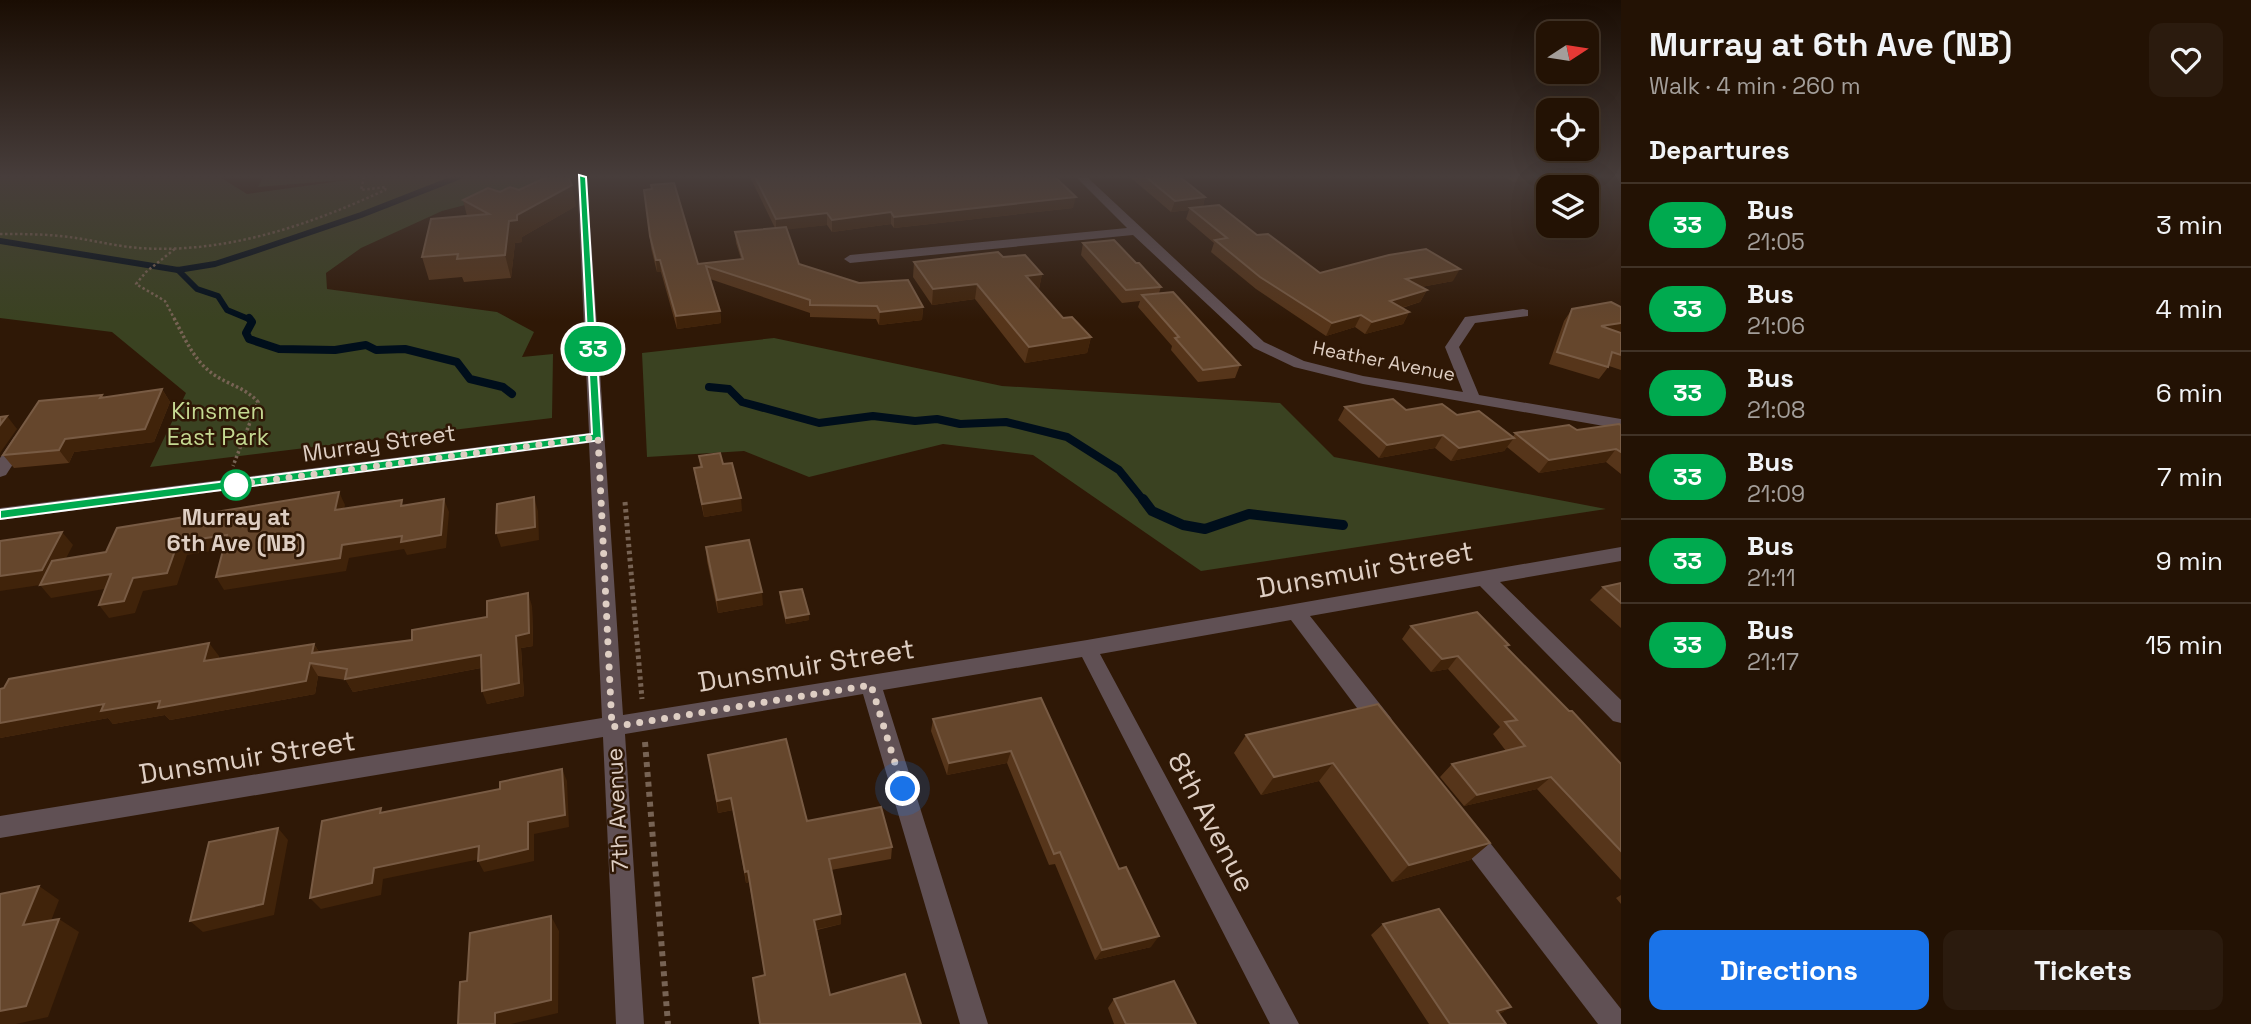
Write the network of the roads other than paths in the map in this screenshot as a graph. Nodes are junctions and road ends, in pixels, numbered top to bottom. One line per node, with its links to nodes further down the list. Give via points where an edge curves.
1 (585, 225): 9 (street, 7th Avenue)
2 (1130, 225): 3 (street, Heather Avenue)
3 (1136, 231): 4 (street); 6 (street, Heather Avenue, via 1259,345 1299,364 1363,380)
4 (849, 259)
5 (1523, 313): 6 (street, via 1470,320 1452,347)
6 (1472, 398): 7 (street, Heather Avenue)
7 (1621, 424)
8 (29, 428): 10 (street)
9 (598, 437): 11 (street, Murray Street); 18 (street, 7th Avenue)
10 (0, 471)
11 (0, 514)
12 (1621, 554): 13 (street, Dunsmuir Street)
13 (1484, 578): 14 (street, Dunsmuir Street); 17 (street)
14 (1295, 611): 15 (street, Dunsmuir Street); 19 (street)
15 (1087, 648): 16 (street, Dunsmuir Street); 24 (street, 8th Avenue)
16 (871, 685): 18 (street, Dunsmuir Street); 23 (street)
17 (1621, 713)
18 (612, 727): 21 (street, Dunsmuir Street); 22 (street, 7th Avenue)
19 (1396, 742)
20 (1455, 818): 25 (street)
21 (0, 827)
22 (630, 1024)
23 (974, 1024)
24 (1285, 1024)
25 (1615, 1024)

